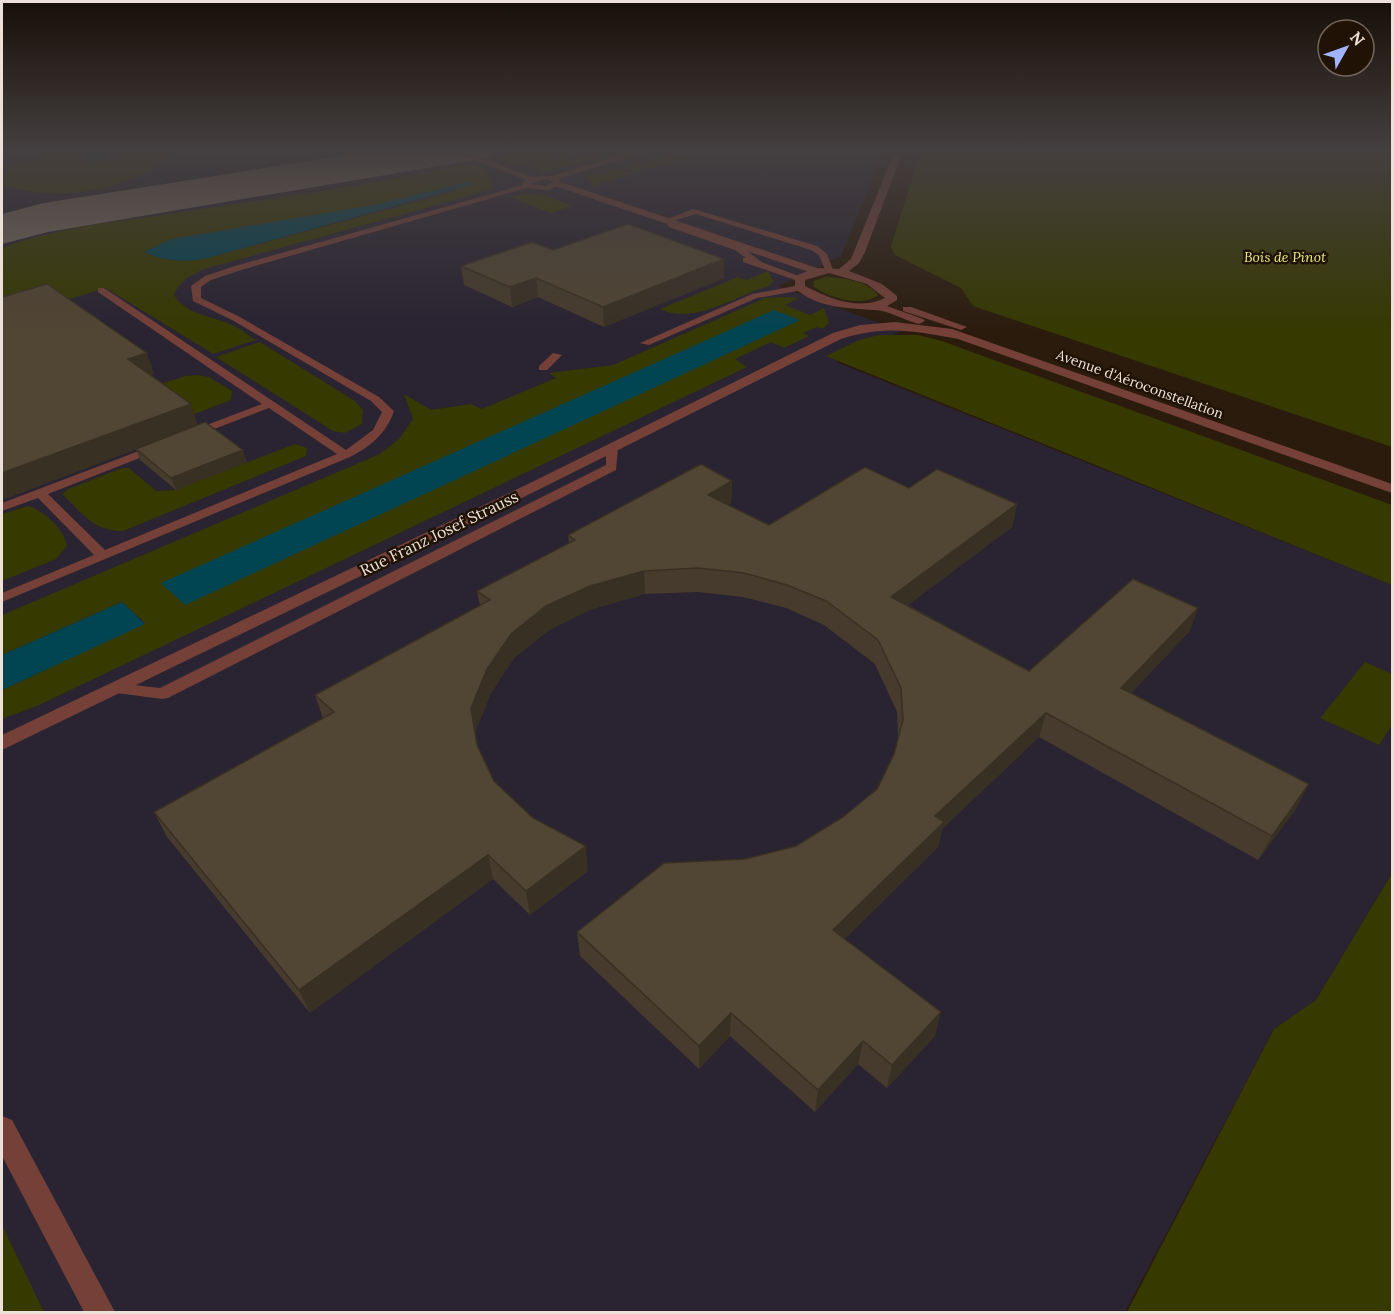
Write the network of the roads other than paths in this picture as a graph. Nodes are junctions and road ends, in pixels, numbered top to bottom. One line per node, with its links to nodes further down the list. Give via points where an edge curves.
1 (439, 209): 22 (lane, via 238,268 196,286 196,299 365,393 388,411 384,426 374,439)
2 (606, 209): 6 (street)
3 (636, 209): 5 (street)
4 (876, 209): 9 (street, via 860,252 850,268)
5 (668, 220): 6 (lane, via 672,225 738,248); 7 (lane, via 696,211 814,248 823,254); 8 (street)
6 (760, 264): 10 (street)
7 (829, 270): 8 (street, Avenue d'Aéroconstellation); 9 (street, Avenue d'Aéroconstellation)
8 (816, 271): 10 (street)
9 (842, 272): 12 (street, Avenue d'Aéroconstellation, via 883,288)
10 (799, 283): 13 (street, Avenue d'Aéroconstellation); 17 (lane, via 755,296)
11 (101, 290): 20 (lane)
12 (891, 300): 14 (street); 23 (street, Avenue d'Aéroconstellation, via 896,305)
13 (830, 301): 14 (street, Avenue d'Aéroconstellation); 15 (street)
14 (876, 308): 15 (street); 16 (street, Avenue d'Aéroconstellation)
15 (843, 327): 16 (street, via 895,325); 21 (street, Rue Franz Josef Strauss)
16 (958, 335): 24 (street, Avenue d'Aéroconstellation)
17 (645, 343)
18 (557, 355): 19 (lane)
19 (543, 368)
20 (271, 404): 22 (lane); 25 (lane)
21 (612, 448): 29 (street, Rue Franz Josef Strauss); 29 (lane, via 612,467 162,694)
22 (346, 455): 27 (lane)
23 (1392, 479)
24 (1392, 489)
25 (39, 492): 26 (lane); 27 (lane)
26 (2, 507)
27 (103, 556): 28 (lane)
28 (2, 598)
29 (117, 688): 30 (street, Rue Franz Josef Strauss)
30 (2, 743)
31 (2, 1129): 32 (street)
32 (100, 1312)

